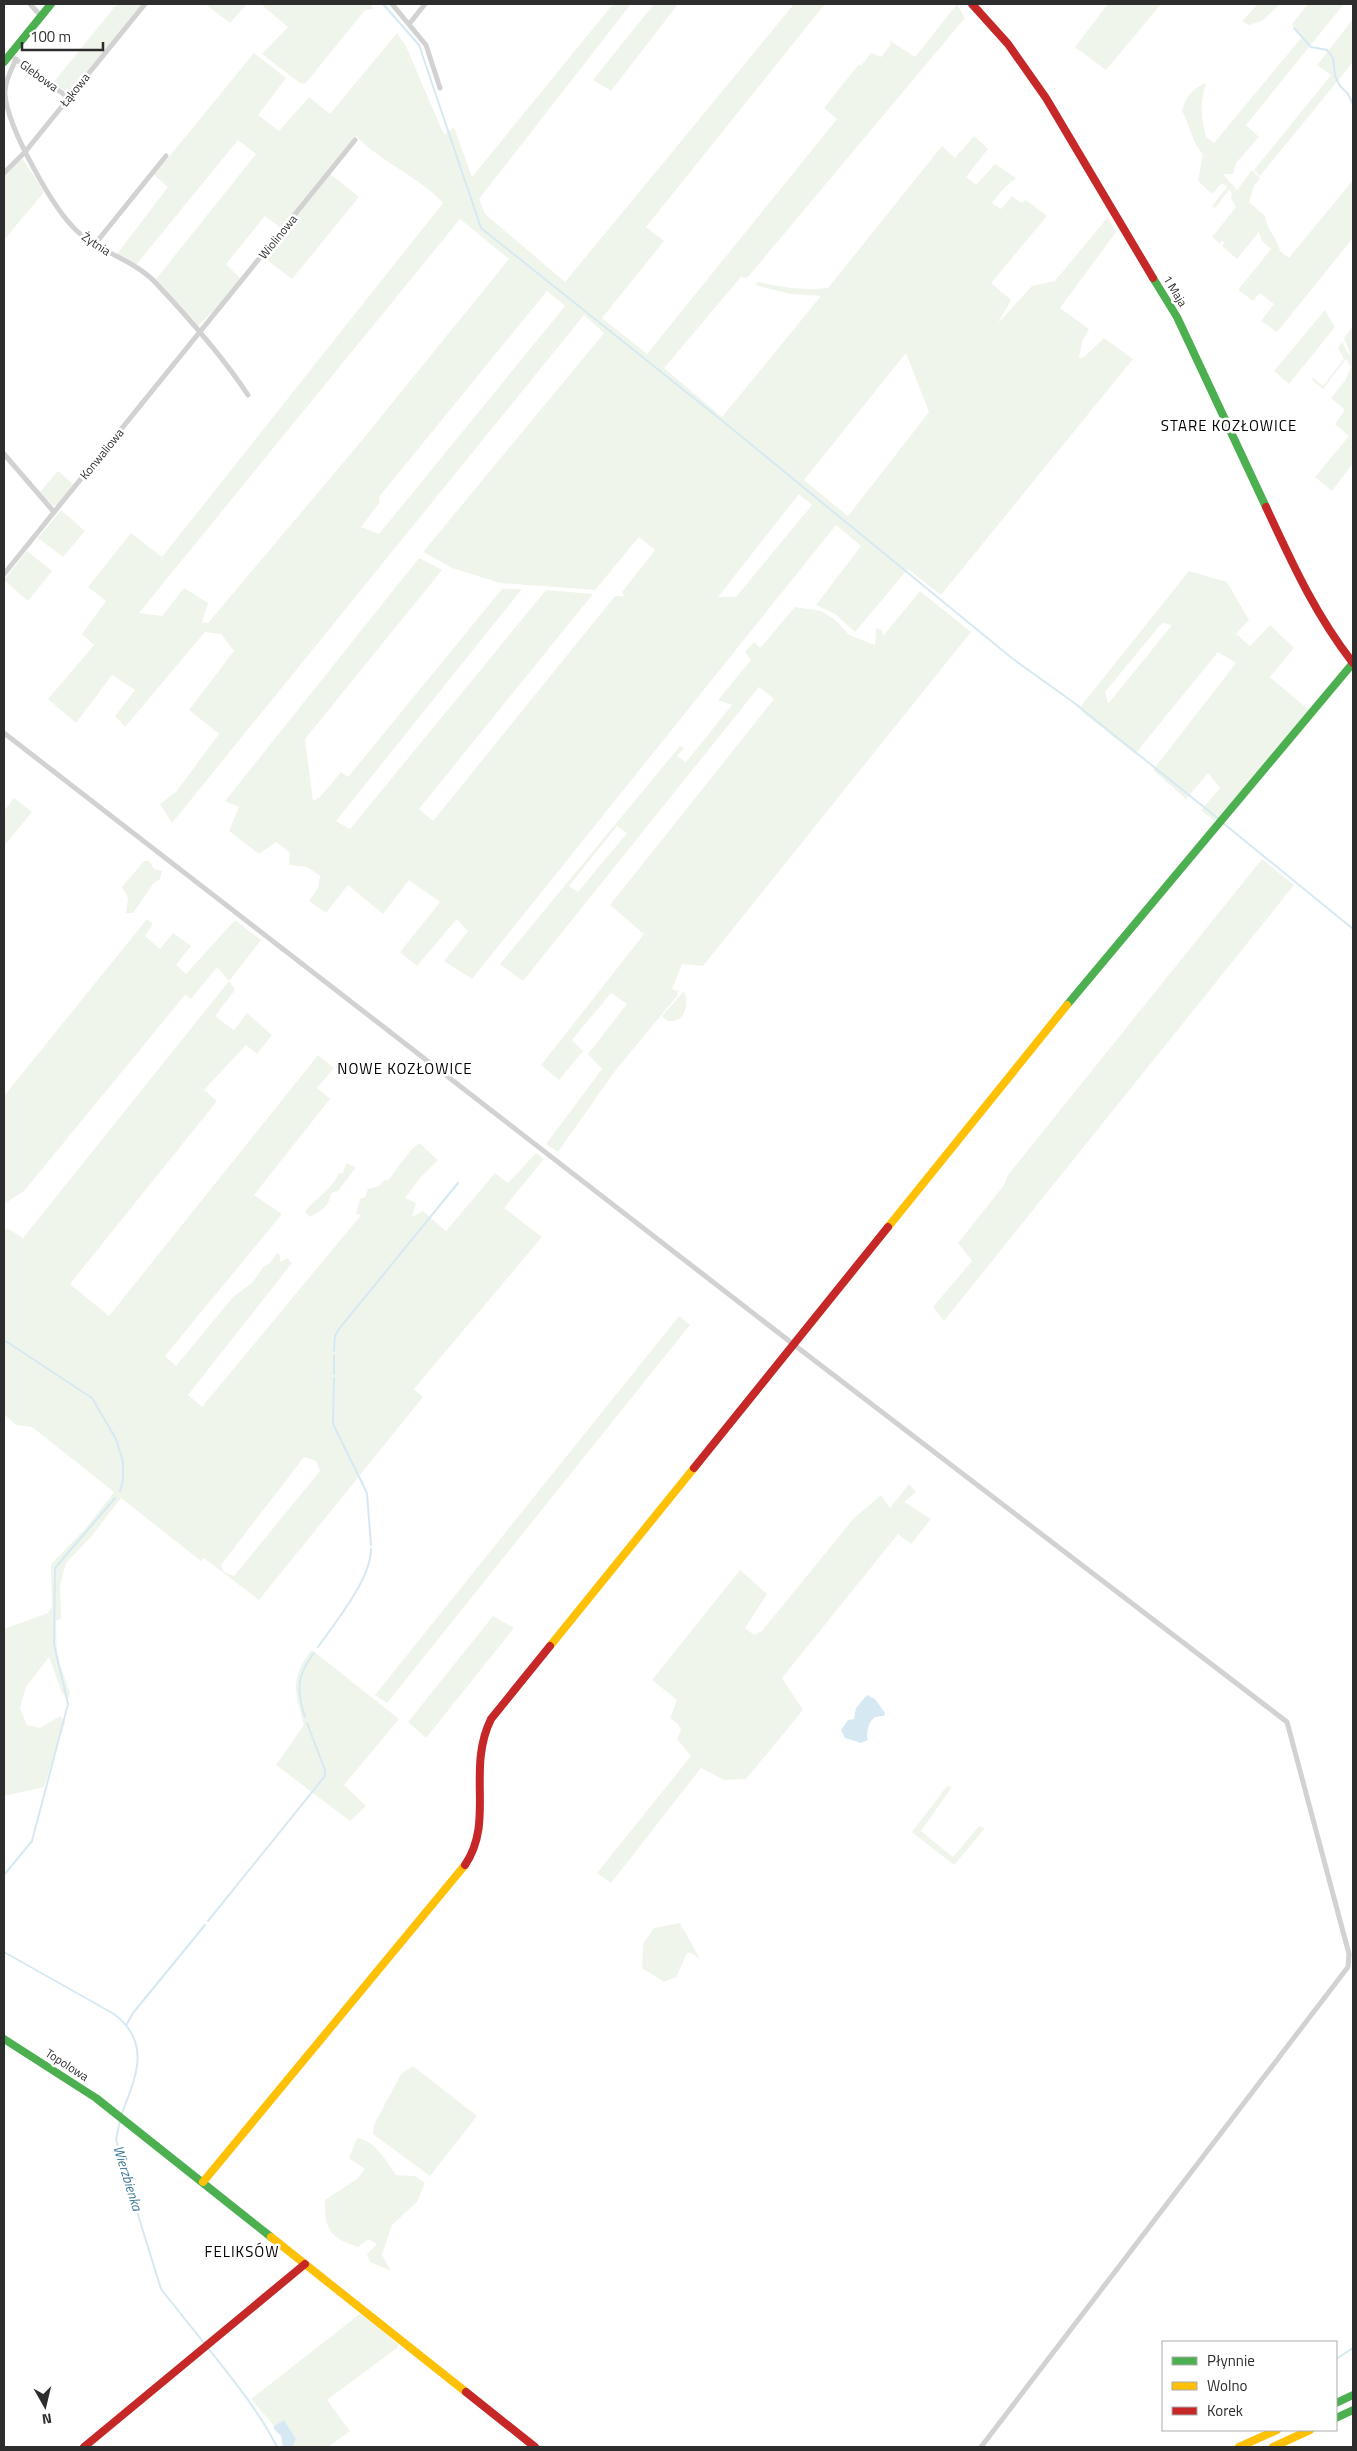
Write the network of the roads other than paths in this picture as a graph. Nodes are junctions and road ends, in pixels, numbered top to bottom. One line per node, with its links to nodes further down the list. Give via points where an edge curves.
1 (30, 4): 7 (street)
2 (51, 4): 7 (main road)
3 (145, 4): 12 (street, Łąkowa)
4 (392, 4): 8 (street)
5 (425, 4): 8 (street)
6 (972, 4): 23 (main road, 1 Maja, via 1008,44 1046,98 1177,317 1318,614)
7 (41, 16): 9 (main road)
8 (410, 23): 11 (street, via 426,45)
9 (13, 57): 10 (main road); 12 (street, Glebowa); 14 (street, Żytnia, via 5,96)
10 (4, 62)
11 (440, 88)
12 (69, 98): 14 (street, Łąkowa)
13 (355, 140): 18 (street, Wiolinowa)
14 (25, 152): 16 (street, Łąkowa); 17 (street, Żytnia, via 61,212 77,231)
15 (166, 156): 17 (street)
16 (4, 173)
17 (95, 244): 18 (street, Żytnia, via 148,276)
18 (199, 332): 19 (street, Żytnia); 21 (street, Konwaliowa)
19 (248, 395)
20 (4, 454): 21 (street)
21 (54, 512): 22 (street, Konwaliowa)
22 (4, 574)
23 (1353, 663): 25 (main road, via 1107,956)
24 (4, 733): 25 (street)
25 (793, 1344): 27 (main road, via 485,1728 480,1746 478,1828 473,1852 456,1877); 37 (street, via 1287,1722 1349,1954 1348,1967)
26 (4, 2040): 27 (main road, Topolowa, via 75,2083)
27 (203, 2182): 28 (main road, Topolowa)
28 (304, 2264): 35 (main road); 36 (main road, Topolowa)
29 (1353, 2394): 30 (main road)
30 (1337, 2402)
31 (1353, 2410): 32 (main road)
32 (1337, 2418)
33 (1275, 2431): 38 (main road)
34 (1308, 2431): 39 (main road)
35 (84, 2447)
36 (535, 2447)
37 (981, 2447)
38 (1239, 2447)
39 (1273, 2447)

